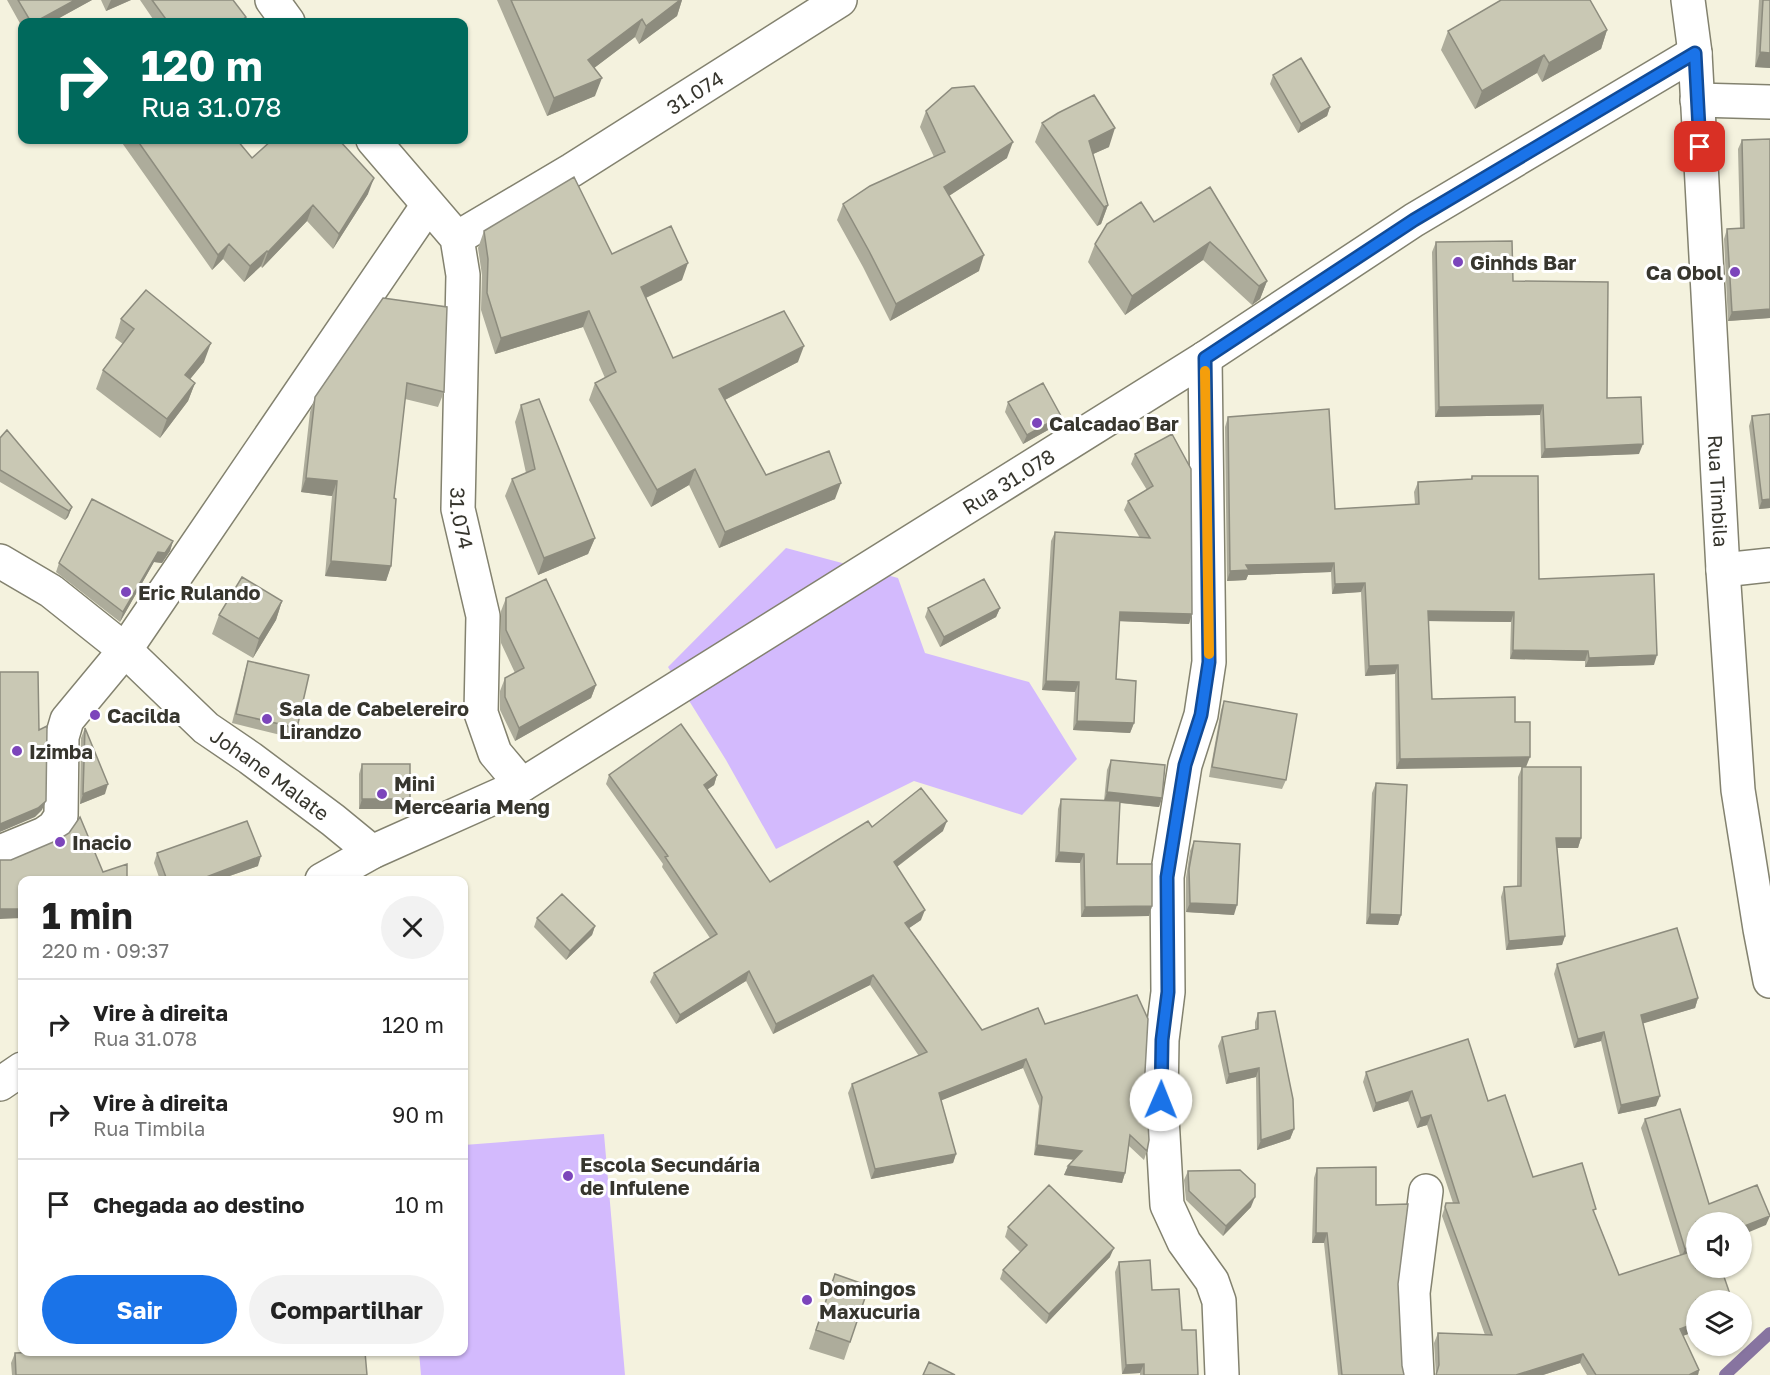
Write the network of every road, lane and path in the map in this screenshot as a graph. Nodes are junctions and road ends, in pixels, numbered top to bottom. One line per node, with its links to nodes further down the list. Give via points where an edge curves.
1 (272, 0): 4 (street)
2 (840, 0): 10 (street, 31.074)
3 (1688, 0): 5 (street, Rua Timbila)
4 (285, 18)
5 (1695, 53): 6 (street, Rua Timbila); 11 (street, Rua 31.078, via 1414,220)
6 (1697, 100): 7 (street); 14 (street, Rua Timbila)
7 (1770, 102)
8 (376, 144): 9 (street)
9 (428, 205): 10 (street); 15 (street)
10 (457, 238): 16 (street, 31.074, via 463,275 458,509 483,616 481,713 495,753)
11 (1205, 358): 16 (street, Rua 31.078); 24 (street, via 1209,662 1201,715 1185,765 1167,877 1168,992 1161,1100 1167,1205 1184,1242 1212,1281 1219,1301)
12 (0, 561): 15 (street, Johane Malate, via 51,591)
13 (1770, 565): 14 (street)
14 (1723, 570): 20 (street, Rua Timbila, via 1738,790)
15 (125, 650): 17 (street, via 67,720 62,737 61,816 45,834); 18 (street, Johane Malate, via 206,728)
16 (522, 784): 18 (street, Rua 31.078)
17 (0, 852)
18 (372, 852): 19 (street, Rua 31.078)
19 (329, 876)
20 (1770, 981)
21 (18, 1072): 22 (street)
22 (0, 1084)
23 (1426, 1191): 25 (street, via 1413,1293)
24 (1222, 1375)
25 (1417, 1375)

